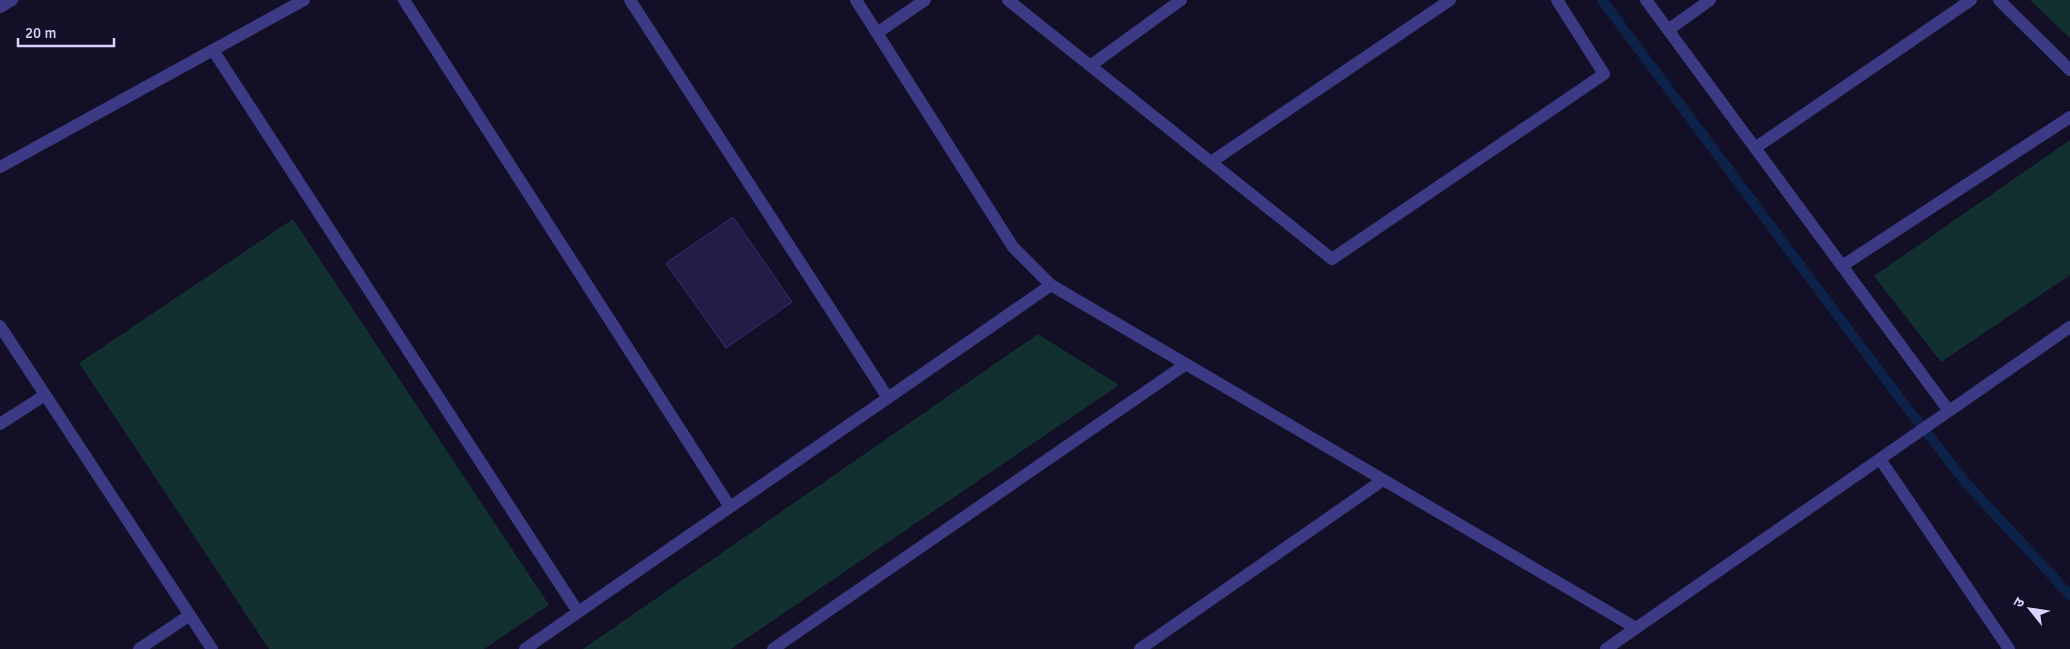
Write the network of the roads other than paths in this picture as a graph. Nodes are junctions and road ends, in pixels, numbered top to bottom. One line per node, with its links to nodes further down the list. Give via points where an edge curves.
1 (12, 0): 15 (street)
2 (304, 0): 18 (street)
3 (404, 0): 36 (street)
4 (630, 0): 31 (street)
5 (856, 0): 17 (street)
6 (925, 0): 17 (street)
7 (1008, 0): 19 (street)
8 (1181, 0): 19 (street)
9 (1450, 0): 23 (street)
10 (1557, 0): 23 (street, via 1604,74 1332,260)
11 (1646, 0): 16 (street)
12 (1710, 0): 16 (street)
13 (1971, 0): 22 (street)
14 (1999, 0): 20 (street)
15 (0, 7)
16 (1668, 30): 22 (street)
17 (877, 33): 26 (street, via 1012,247)
18 (213, 50): 24 (street); 37 (street)
19 (1090, 66): 23 (street)
20 (2070, 70)
21 (2070, 117): 25 (street)
22 (1755, 148): 25 (street)
23 (1211, 162)
24 (0, 167)
25 (1842, 266): 32 (street)
26 (1051, 285): 29 (street); 31 (street)
27 (0, 326): 30 (street)
28 (2068, 333): 32 (street)
29 (1186, 364): 35 (street); 43 (street)
30 (45, 395): 33 (street); 38 (street)
31 (888, 398): 36 (street)
32 (1949, 411): 34 (street)
33 (0, 424)
34 (1880, 459): 39 (street); 46 (street)
35 (1383, 480): 39 (street); 44 (street)
36 (730, 507): 37 (street)
37 (578, 612): 42 (street)
38 (190, 615): 40 (street); 41 (street)
39 (1636, 628): 45 (street)
40 (139, 649)
41 (212, 649)
42 (525, 649)
43 (773, 649)
44 (1140, 649)
45 (1606, 649)
46 (2008, 649)

